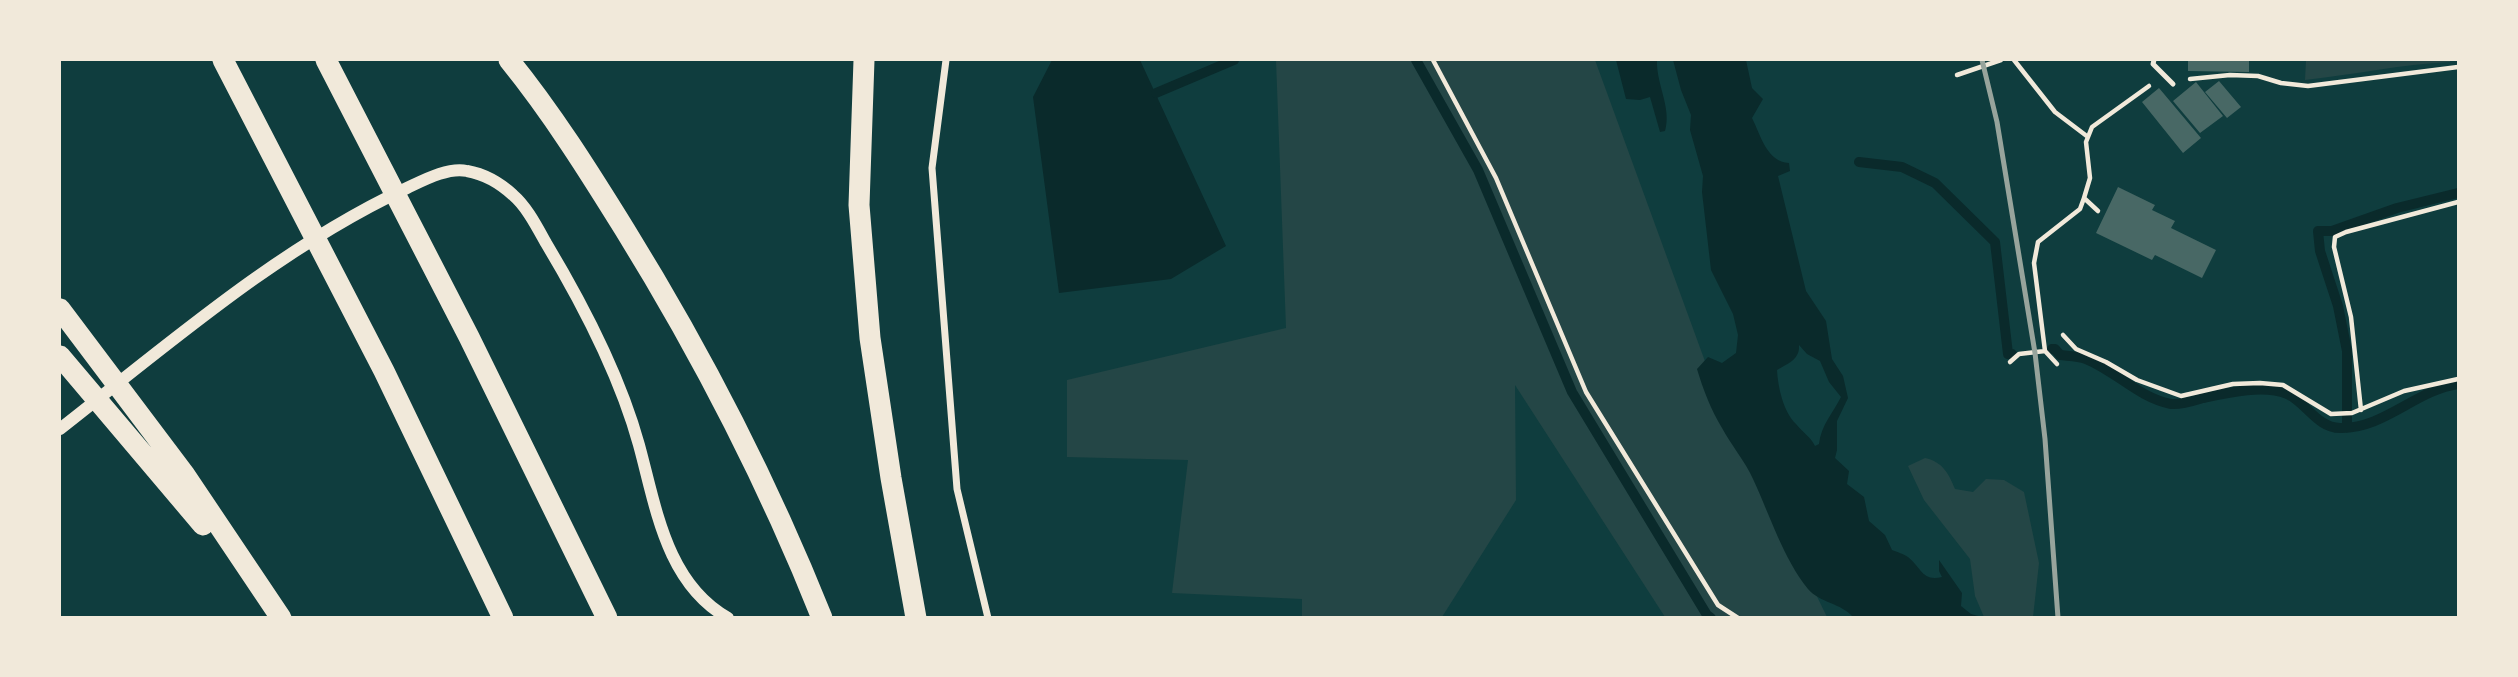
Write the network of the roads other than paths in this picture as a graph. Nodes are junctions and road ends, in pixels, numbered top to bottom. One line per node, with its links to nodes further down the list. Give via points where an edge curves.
1 (223, 60): 12 (highway, via 384,371)
2 (326, 60): 13 (highway)
3 (509, 60): 15 (highway, via 581,158 673,307 786,528)
4 (864, 60): 16 (highway, via 859,205 870,338)
5 (946, 60): 17 (street, via 932,167 957,489)
6 (2154, 60): 7 (lane)
7 (2173, 84)
8 (60, 309): 11 (highway, via 185,475)
9 (60, 356): 11 (highway)
10 (60, 429): 14 (street, via 298,250 376,203 433,176 464,170 491,178 515,196 568,279 636,436 663,535 678,569)
11 (279, 618)
12 (503, 618)
13 (607, 618)
14 (728, 618)
15 (822, 618)
16 (915, 618)
17 (988, 618)

